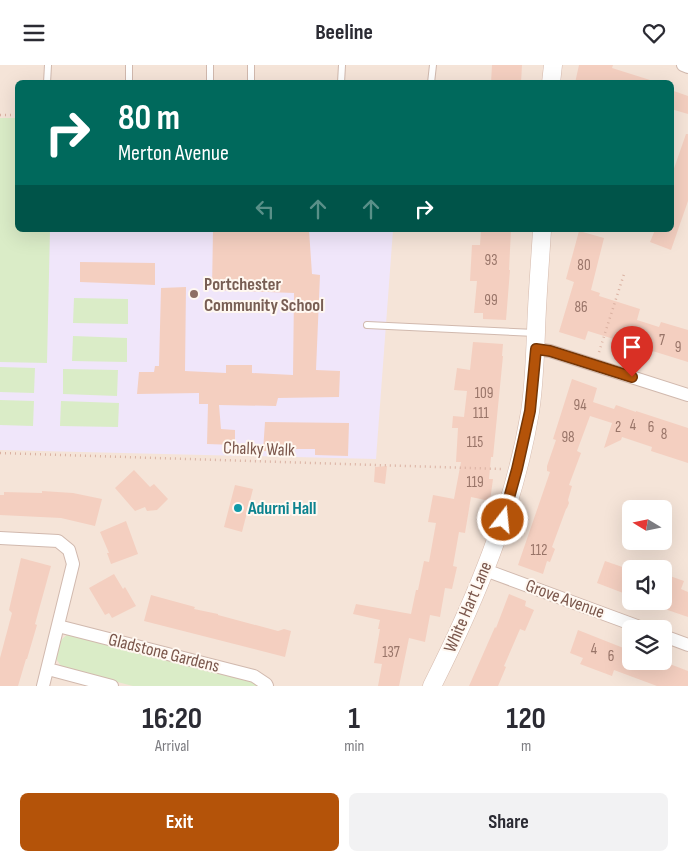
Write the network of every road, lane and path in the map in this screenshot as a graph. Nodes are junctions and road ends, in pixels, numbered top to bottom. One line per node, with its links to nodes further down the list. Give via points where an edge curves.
1 (48, 65): 10 (lane)
2 (129, 65): 11 (lane)
3 (210, 65): 12 (lane)
4 (251, 65): 13 (lane)
5 (342, 65): 14 (lane)
6 (432, 65): 15 (lane)
7 (553, 65): 16 (street)
8 (683, 65): 9 (street)
9 (688, 67)
10 (47, 80)
11 (129, 80)
12 (210, 80)
13 (251, 80)
14 (342, 80)
15 (430, 80)
16 (552, 80)
17 (0, 115): 18 (path)
18 (15, 115)
19 (542, 232): 22 (street, White Hart Lane)
20 (624, 274): 23 (path)
21 (367, 325): 22 (lane)
22 (536, 341): 23 (street, via 550,351); 28 (street, White Hart Lane, via 530,411)
23 (594, 365): 24 (street)
24 (688, 395)
25 (0, 453): 27 (path, Chalky Walk)
26 (357, 459): 27 (path)
27 (357, 464): 28 (path, Chalky Walk)
28 (517, 469): 30 (street, White Hart Lane)
29 (0, 538): 32 (street, via 58,541 69,550 73,564)
30 (485, 570): 31 (street, Grove Avenue); 39 (street, White Hart Lane)
31 (622, 621)
32 (58, 626): 35 (street); 38 (street, Gladstone Gardens, via 254,676)
33 (672, 639): 34 (street)
34 (688, 645)
35 (48, 669): 36 (street); 37 (street)
36 (43, 686)
37 (112, 686)
38 (267, 686)
39 (432, 686)

